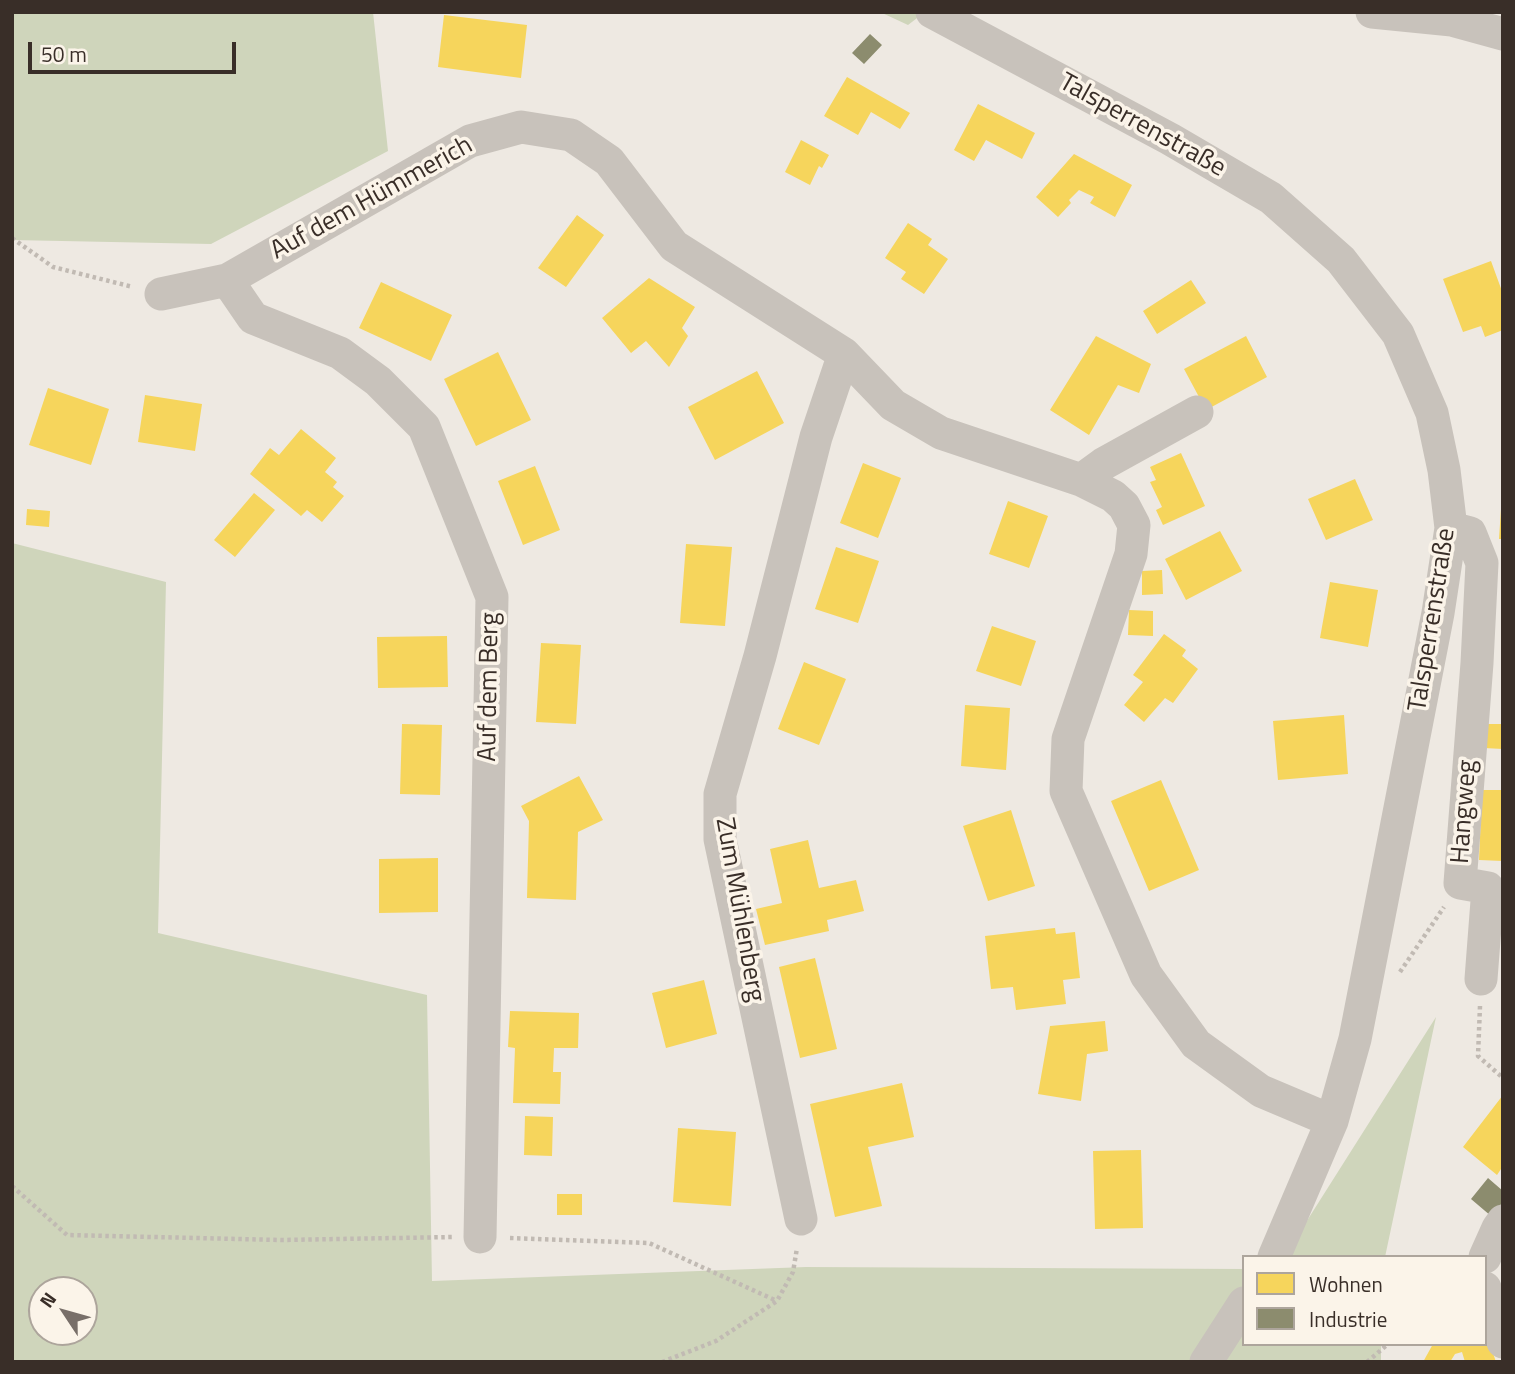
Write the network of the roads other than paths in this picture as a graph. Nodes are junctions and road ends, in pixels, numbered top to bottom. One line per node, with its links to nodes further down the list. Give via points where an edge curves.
1 (932, 12): 9 (street, Talsperrenstraße, via 1271,198 1341,260 1398,334 1432,413)
2 (1372, 12): 3 (street, via 1452,20)
3 (1503, 34)
4 (227, 280): 5 (street); 6 (street, Auf dem Hümmerich, via 470,141 521,127 571,135 609,161 674,246); 14 (street, Auf dem Berg, via 253,318 340,353 378,381 424,427 492,597)
5 (161, 294)
6 (844, 354): 8 (street, Auf dem Hümmerich, via 893,405 941,433); 12 (street, Zum Mühlenberg, via 816,437 720,794 720,839)
7 (1197, 412): 8 (street)
8 (1081, 480): 11 (street, Auf dem Hümmerich, via 1113,496 1135,525 1131,554 1068,739 1066,791 1146,975 1196,1044 1261,1091)
9 (1451, 528): 10 (street, Hangweg, via 1470,533 1482,563 1460,883 1488,888); 11 (street, Talsperrenstraße, via 1355,1040)
10 (1481, 979)
11 (1332, 1121): 15 (street, Talsperrenstraße)
12 (801, 1219)
13 (1503, 1221): 16 (street)
14 (480, 1237)
15 (1275, 1255)
16 (1486, 1255)
17 (1487, 1294): 19 (street)
18 (1242, 1306): 20 (street)
19 (1503, 1342)
20 (1206, 1362)

